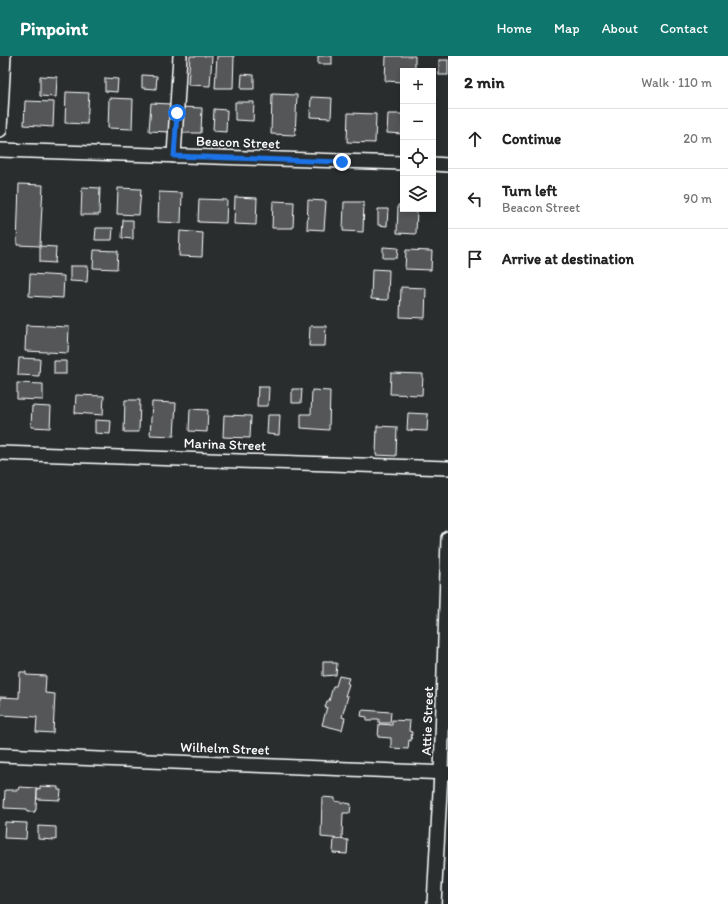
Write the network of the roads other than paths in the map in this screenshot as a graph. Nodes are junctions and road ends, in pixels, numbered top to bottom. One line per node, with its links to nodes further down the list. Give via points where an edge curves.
1 (4, 56): 3 (street)
2 (180, 56): 5 (street)
3 (0, 130)
4 (0, 150): 5 (street, Beacon Street)
5 (174, 156): 6 (street, Beacon Street)
6 (400, 164)
7 (436, 164): 8 (street)
8 (448, 165)
9 (0, 453): 10 (street, Marina Street)
10 (448, 468)
11 (448, 538): 13 (street, Attie Street)
12 (0, 755): 13 (street, Wilhelm Street)
13 (445, 773): 14 (street, Attie Street)
14 (434, 904)

